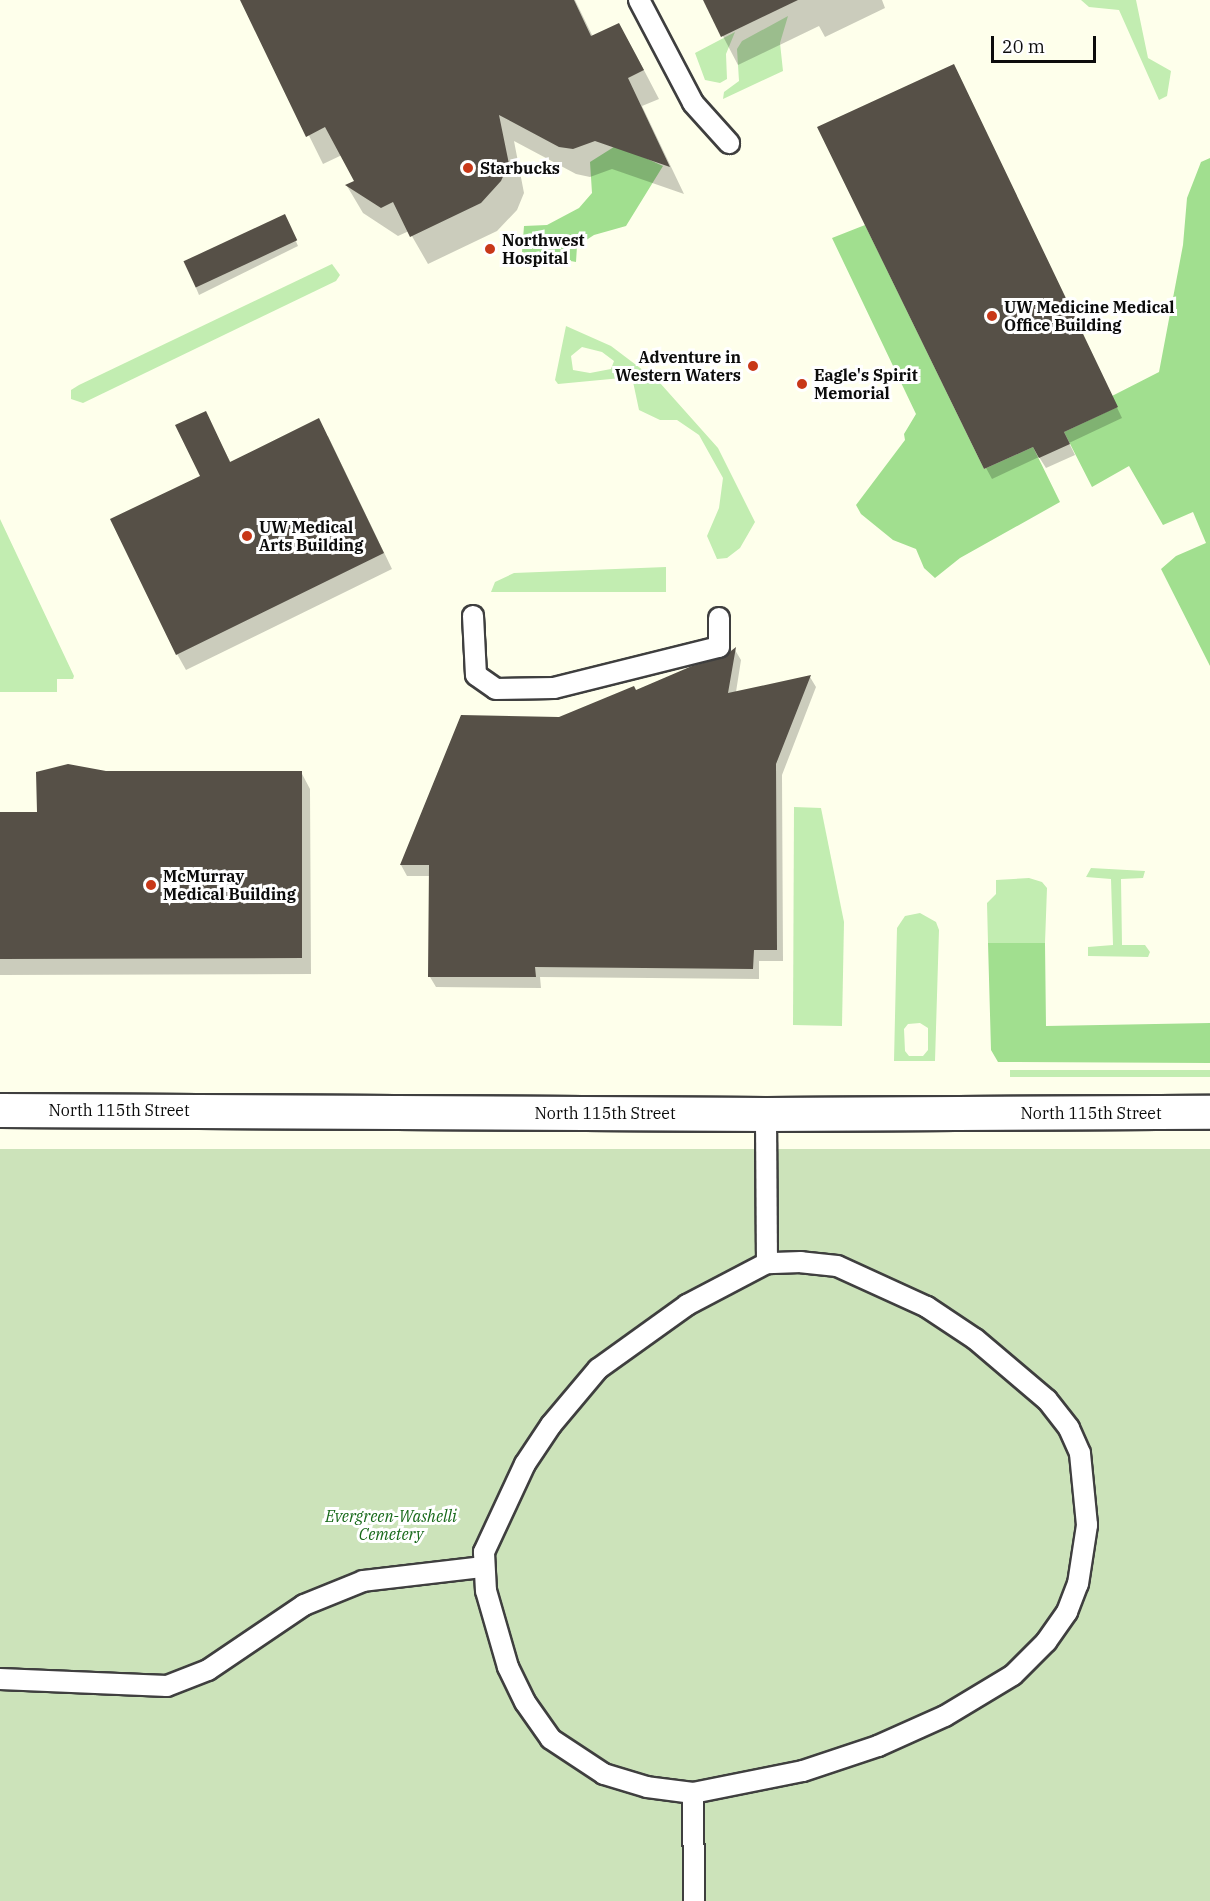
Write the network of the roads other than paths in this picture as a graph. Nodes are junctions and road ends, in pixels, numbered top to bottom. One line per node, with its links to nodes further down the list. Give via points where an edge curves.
1 (639, 0): 2 (lane, via 693,103)
2 (729, 143)
3 (473, 616): 4 (lane, via 476,675 496,689 554,688 719,647)
4 (719, 618)
5 (0, 1110): 7 (street, North 115th Street)
6 (1210, 1112): 7 (street, North 115th Street)
7 (766, 1114): 8 (lane)
8 (767, 1263): 9 (lane, via 687,1305 598,1369 551,1425 525,1464 488,1539); 11 (lane, via 837,1266 878,1282 927,1307 975,1339 1047,1400 1070,1428 1080,1453 1087,1501 1084,1557 1067,1612 1046,1642 1013,1675 945,1716 878,1746 804,1772)
9 (482, 1566): 10 (lane, via 363,1581 304,1605 208,1670 167,1686); 11 (lane, via 508,1667 525,1702 551,1739 604,1774 647,1787)
10 (0, 1679)
11 (693, 1793): 12 (lane)
12 (694, 1901)

